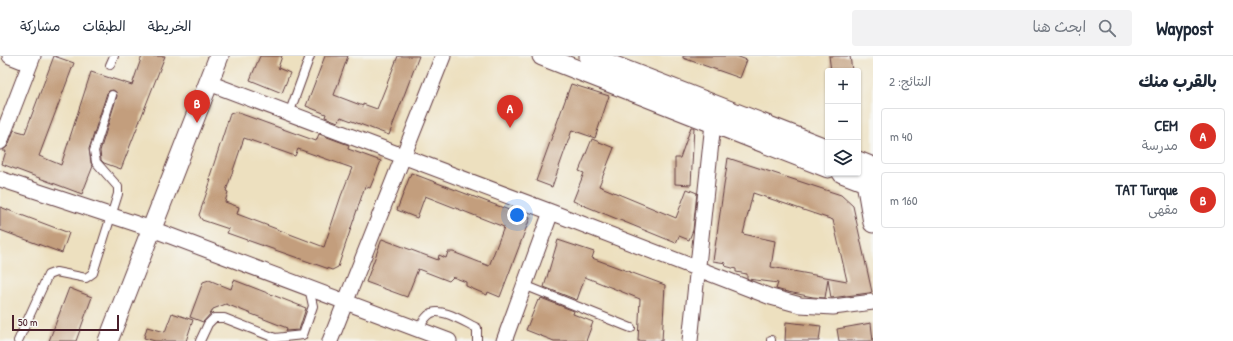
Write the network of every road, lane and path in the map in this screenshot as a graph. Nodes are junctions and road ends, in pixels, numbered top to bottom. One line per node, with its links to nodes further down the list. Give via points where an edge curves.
1 (10, 56): 8 (street)
2 (114, 56): 9 (lane)
3 (219, 56): 10 (street)
4 (310, 56): 12 (lane)
5 (443, 56): 16 (street)
6 (542, 56): 13 (street)
7 (589, 56): 13 (street)
8 (32, 60): 14 (street)
9 (110, 65)
10 (209, 83): 12 (street); 25 (street)
11 (112, 95): 23 (lane, via 94,151 96,162 118,187)
12 (289, 114): 16 (street)
13 (714, 114): 15 (street); 18 (street); 26 (street)
14 (0, 142)
15 (825, 148)
16 (403, 157): 22 (street); 29 (street)
17 (861, 165): 20 (street)
18 (825, 167)
19 (859, 176): 20 (street)
20 (871, 178): 24 (street)
21 (0, 179): 23 (street)
22 (551, 212): 26 (street); 27 (street)
23 (110, 215): 25 (street); 34 (lane, via 93,272 86,278 56,272 48,275)
24 (873, 223)
25 (152, 228): 28 (street); 35 (street)
26 (698, 268): 30 (street, via 772,297 800,304 833,307); 41 (street)
27 (524, 284): 31 (lane); 40 (street)
28 (309, 288): 29 (street); 33 (lane, via 313,306 303,336)
29 (346, 301): 32 (street); 37 (street)
30 (873, 302)
31 (631, 328)
32 (418, 329): 38 (street); 39 (lane, via 429,314 436,311 476,328)
33 (267, 338): 36 (lane, via 224,318 214,318 208,324)
34 (18, 341)
35 (108, 341)
36 (200, 341)
37 (330, 341)
38 (449, 341)
39 (477, 341)
40 (504, 341)
41 (690, 341)

